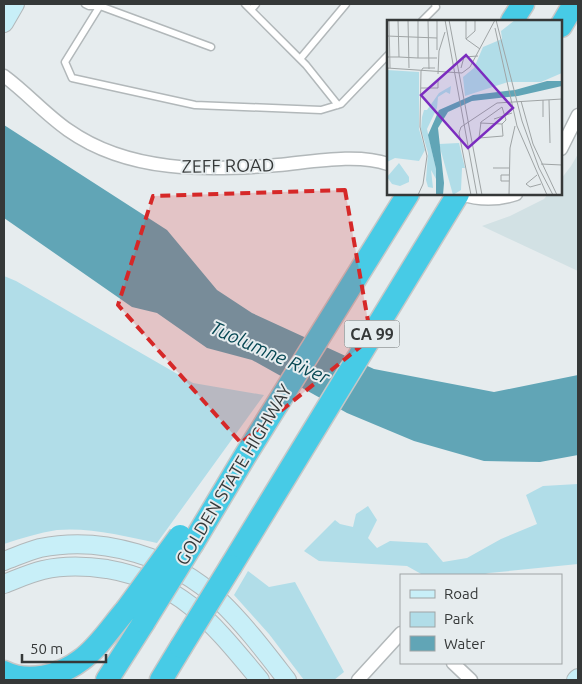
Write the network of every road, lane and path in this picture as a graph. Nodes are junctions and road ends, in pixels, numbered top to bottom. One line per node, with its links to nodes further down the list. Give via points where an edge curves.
1 (15, 4): 13 (main road)
2 (85, 4): 3 (lane)
3 (100, 4): 15 (lane); 19 (lane, via 65,62 72,78 195,105 321,110)
4 (245, 4): 10 (lane)
5 (256, 4): 10 (lane)
6 (346, 4): 17 (lane)
7 (435, 4): 11 (lane, via 436,7)
8 (523, 4): 12 (highway)
9 (574, 4): 14 (highway)
10 (252, 10): 17 (lane)
11 (423, 20)
12 (513, 20)
13 (4, 23)
14 (562, 24)
15 (211, 47)
16 (387, 57): 19 (lane)
17 (300, 59): 19 (lane)
18 (4, 76): 22 (street, ZEFF ROAD, via 84,141 147,162 204,169 338,160)
19 (338, 105)
20 (578, 115): 21 (street)
21 (562, 147)
22 (387, 164)
23 (407, 195): 29 (highway, GOLDEN STATE HIGHWAY / CA 99, bridge, via 245,456)
24 (458, 195): 34 (highway, CA 99, bridge)
25 (464, 195): 26 (street, via 478,198)
26 (510, 195)
27 (4, 561): 36 (main road, via 39,548 77,544 114,548 165,564 197,582 220,601)
28 (4, 584): 35 (main road, via 44,570 78,566 143,578 184,600 205,617)
29 (135, 616): 32 (highway, via 82,660 52,675 13,677); 33 (highway)
30 (400, 635): 37 (street)
31 (454, 664): 38 (street)
32 (4, 672)
33 (107, 680)
34 (163, 680)
35 (260, 680)
36 (287, 680)
37 (358, 680)
38 (471, 680)

